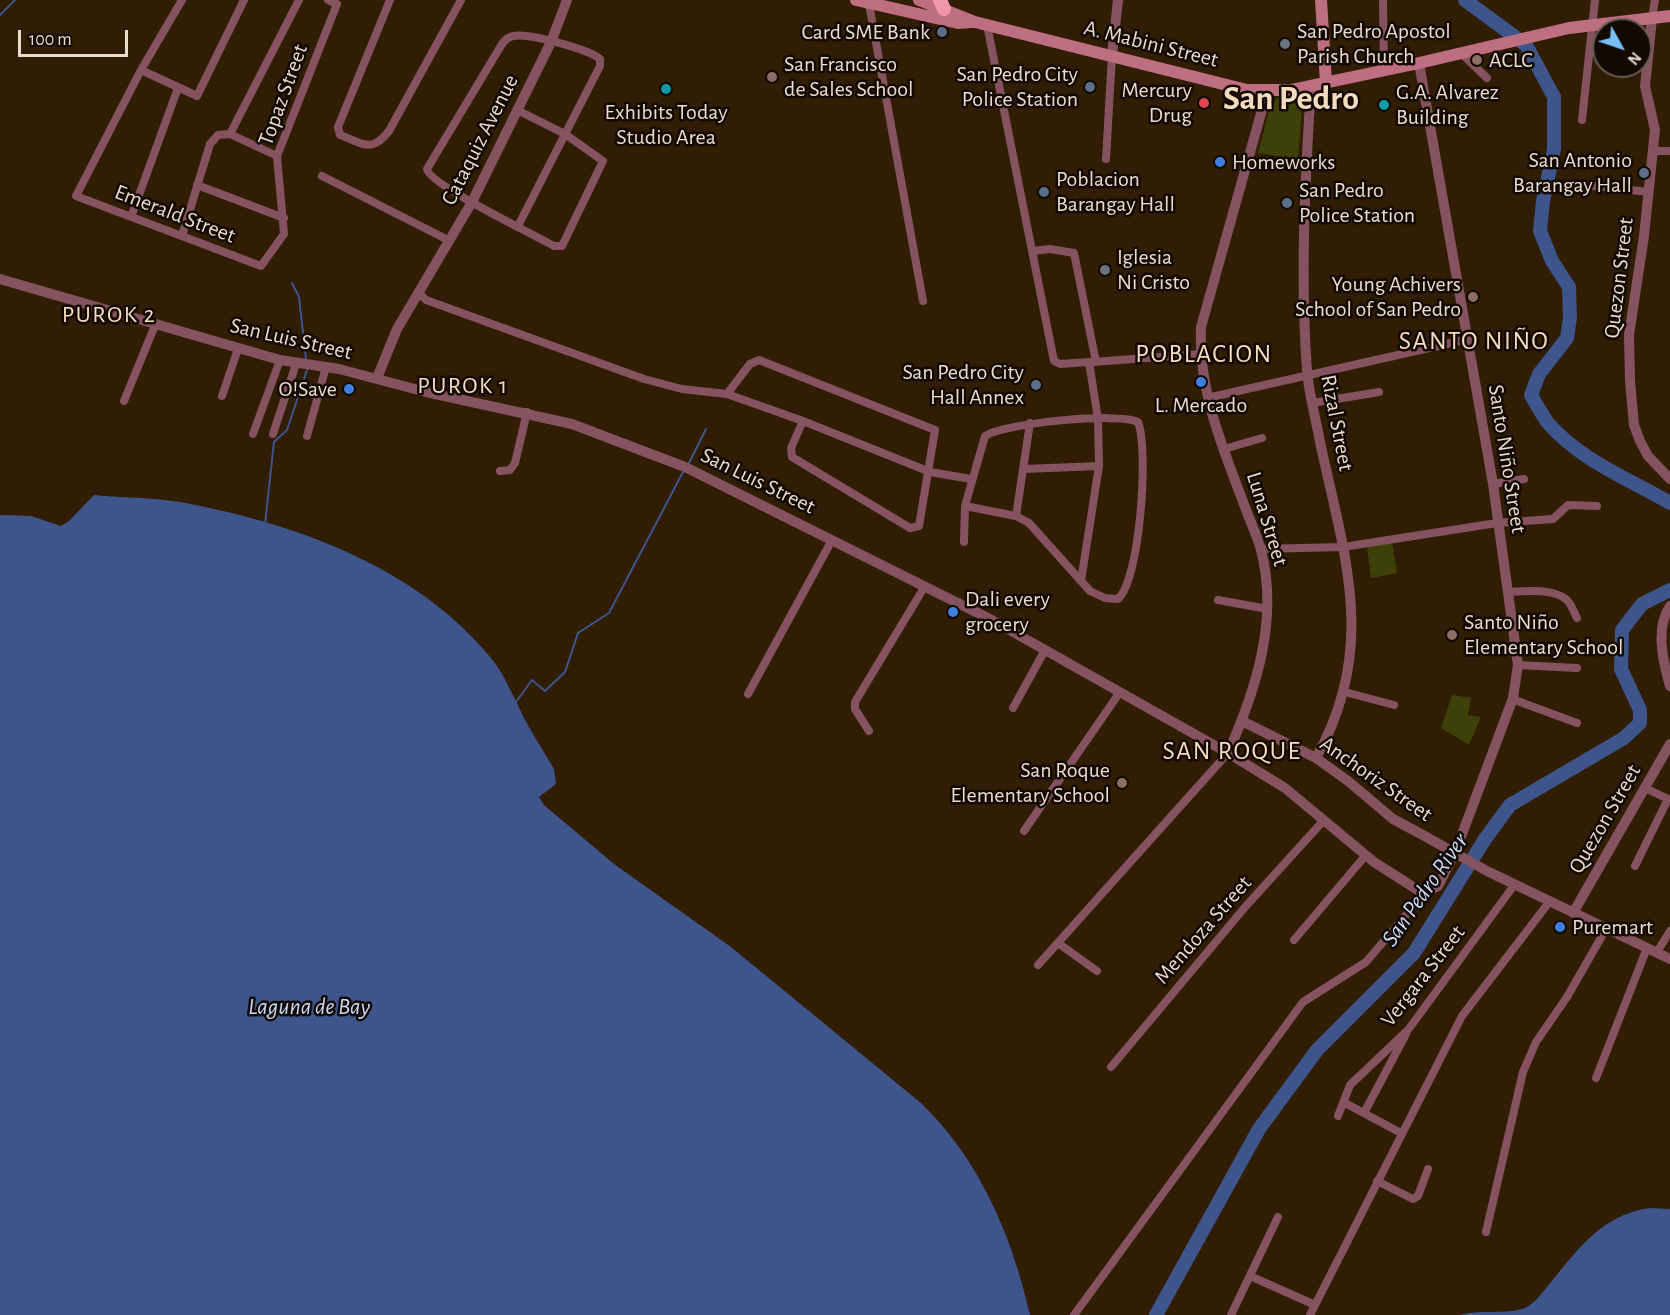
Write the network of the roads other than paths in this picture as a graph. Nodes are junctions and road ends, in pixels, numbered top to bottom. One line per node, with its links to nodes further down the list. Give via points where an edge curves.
1 (182, 0): 27 (street)
2 (244, 0): 33 (street, via 197,96)
3 (299, 0): 37 (street)
4 (328, 0): 41 (street, Topaz Street, via 337,4)
5 (390, 0): 6 (street, via 338,127 340,135 370,146 389,131)
6 (461, 0)
7 (567, 0): 23 (street, Cataquiz Avenue)
8 (856, 0): 15 (main road, A. Mabini Street)
9 (919, 0): 16 (main road, A. Mabini Street)
10 (1118, 0): 25 (street)
11 (1321, 0): 31 (main road)
12 (1383, 0): 28 (street)
13 (1595, 0): 18 (street)
14 (1655, 0): 19 (street, Quezon Street)
15 (869, 4): 20 (main road, A. Mabini Street, via 958,23); 57 (street)
16 (942, 4): 20 (main road, A. Mabini Street)
17 (1670, 16): 19 (main road, A. Mabini Street)
18 (1593, 18)
19 (1652, 18)
20 (981, 23): 25 (main road, A. Mabini Street); 53 (street)
21 (1592, 23): 24 (main road, A. Mabini Street)
22 (1592, 32): 36 (street)
23 (551, 42): 35 (street, Cataquiz Avenue); 38 (street, via 595,55 601,62); 47 (street, via 515,35 504,40 429,164 427,173 432,179)
24 (1461, 53): 26 (main road, A. Mabini Street); 29 (street)
25 (1112, 55): 34 (main road, A. Mabini Street); 42 (street)
26 (1419, 63): 28 (main road, A. Mabini Street); 59 (street, Santo Niño Street)
27 (141, 70): 33 (street); 48 (street, Emerald Street, via 76,196)
28 (1384, 71): 31 (main road, A. Mabini Street)
29 (1487, 78)
30 (1644, 78): 39 (street, Quezon Street, via 1655,130)
31 (1326, 83): 32 (main road, A. Mabini Street)
32 (1311, 86): 34 (main road, A. Mabini Street); 66 (street, Rizal Street, via 1305,209)
33 (178, 88): 48 (street)
34 (1267, 92): 61 (street, Luna Street, via 1207,299)
35 (517, 110): 38 (street); 47 (street, Cataquiz Avenue)
36 (1582, 120)
37 (230, 134): 41 (street); 44 (street, via 218,135 210,144)
38 (565, 134): 50 (street); 50 (street, via 603,161 567,239 562,246 554,246)
39 (1653, 151): 40 (street); 46 (street, Quezon Street)
40 (1670, 151)
41 (278, 156): 49 (street, Topaz Street)
42 (1106, 159)
43 (322, 176): 52 (street)
44 (197, 185): 49 (street); 51 (street)
45 (1584, 185): 46 (street)
46 (1649, 192): 89 (street, Quezon Street, via 1629,335 1630,381 1634,424 1640,441 1648,456)
47 (472, 202): 50 (street); 52 (street, Cataquiz Avenue)
48 (131, 217): 51 (street, Emerald Street)
49 (284, 218): 54 (street, Topaz Street, via 284,234)
50 (518, 226)
51 (182, 236): 54 (street, Emerald Street)
52 (450, 241): 56 (street, Cataquiz Avenue)
53 (1032, 251): 63 (street, via 1054,361); 63 (street, via 1074,253)
54 (261, 266)
55 (0, 279): 58 (street, San Luis Street)
56 (419, 293): 67 (street, Cataquiz Avenue, via 397,329); 69 (street, via 426,300 653,382)
57 (922, 302)
58 (156, 323): 60 (street, San Luis Street); 72 (street)
59 (1469, 339): 66 (street); 90 (street, Santo Niño Street)
60 (238, 349): 62 (street, San Luis Street); 70 (street)
61 (1200, 354): 63 (street); 71 (street, Luna Street)
62 (280, 360): 64 (street, San Luis Street); 78 (street)
63 (1092, 362): 75 (street)
64 (296, 364): 65 (street, San Luis Street); 79 (street)
65 (326, 367): 67 (street, San Luis Street); 80 (street)
66 (1307, 374): 71 (street); 73 (street, Rizal Street)
67 (377, 378): 74 (street, San Luis Street, via 501,410)
68 (1379, 392): 73 (street)
69 (727, 394): 76 (street); 86 (street, via 750,364 763,361 935,430)
70 (222, 396)
71 (1207, 398): 82 (street, Luna Street)
72 (124, 401)
73 (1312, 403): 97 (street, Rizal Street)
74 (527, 412): 85 (street, via 515,464 510,470); 95 (street, San Luis Street, via 572,424 685,466)
75 (1098, 419): 77 (street); 83 (street); 99 (street, via 1138,422 1143,501 1124,594 1118,599 1105,598 1090,591)
76 (803, 421): 86 (street); 86 (street, via 791,448 792,457 910,528 921,523)
77 (1030, 423): 84 (street); 87 (street, via 986,436)
78 (253, 434)
79 (273, 434)
80 (307, 436)
81 (1262, 438): 82 (street)
82 (1224, 449): 98 (street, Luna Street)
83 (1099, 466): 84 (street); 99 (street)
84 (1024, 469): 93 (street)
85 (500, 471)
86 (930, 472): 87 (street)
87 (971, 479): 91 (street)
88 (1524, 479): 90 (street)
89 (1670, 479)
90 (1493, 484): 94 (street, Santo Niño Street)
91 (965, 506): 93 (street); 96 (street)
92 (1597, 506): 94 (street, via 1568,505 1554,519)
93 (1016, 516): 99 (street, via 1029,523)
94 (1497, 523): 97 (street); 101 (street, Santo Niño Street)
95 (832, 540): 100 (street, San Luis Street); 112 (street)
96 (964, 542)
97 (1342, 547): 98 (street); 111 (street, Rizal Street, via 1354,627)
98 (1261, 549): 104 (street, Luna Street)
99 (1081, 580)
100 (925, 585): 106 (street, San Luis Street); 118 (street, via 855,702 855,709)
101 (1508, 592): 105 (street, via 1542,592 1562,597); 107 (street, Santo Niño Street)
102 (1218, 600): 104 (street)
103 (1670, 606): 109 (street, via 1665,613 1661,642)
104 (1268, 609): 116 (street, Luna Street, via 1257,675)
105 (1577, 618)
106 (1045, 650): 110 (street, San Luis Street); 115 (street)
107 (1518, 665): 108 (street); 113 (street, Santo Niño Street)
108 (1576, 668)
109 (1670, 686)
110 (1120, 692): 120 (street, San Luis Street); 125 (street)
111 (1345, 692): 114 (street); 121 (street, Rizal Street)
112 (748, 694)
113 (1512, 699): 117 (street); 127 (street, Santo Niño Street)
114 (1394, 705)
115 (1013, 708)
116 (1242, 721): 120 (street, Luna Street); 121 (street, Anchoriz Street)
117 (1577, 723)
118 (869, 731)
119 (1670, 744): 122 (street, Quezon Street)
120 (1228, 753): 124 (street, San Luis Street, via 1285,788); 136 (street, Luna Street)
121 (1316, 758): 127 (street, Anchoriz Street, via 1393,819)
122 (1645, 788): 123 (street); 132 (street, Quezon Street)
123 (1669, 800): 128 (street)
124 (1324, 820): 126 (street, San Luis Street); 142 (street, Mendoza Street)
125 (1023, 831)
126 (1366, 855): 130 (street, San Luis Street); 135 (street)
127 (1458, 855): 129 (street, Anchoriz Street); 130 (street, Santo Niño Street, via 1437,886)
128 (1635, 866)
129 (1515, 885): 131 (street, Anchoriz Street); 141 (street, Vergara Street)
130 (1424, 894): 154 (street, via 1366,962 1303,1002)
131 (1551, 901): 132 (street, Anchoriz Street); 147 (street, via 1462,1016)
132 (1573, 913): 133 (street, Anchoriz Street)
133 (1606, 929): 137 (street, Anchoriz Street); 151 (street, via 1536,1042 1523,1072)
134 (1670, 931): 137 (street)
135 (1294, 940)
136 (1058, 943): 139 (street, Luna Street); 140 (street)
137 (1652, 950): 138 (street, Anchoriz Street); 143 (street)
138 (1670, 959)
139 (1038, 965)
140 (1097, 971)
141 (1408, 1030): 144 (street, Vergara Street, via 1355,1079); 145 (street)
142 (1111, 1067)
143 (1596, 1078)
144 (1345, 1103): 145 (street); 146 (street, Vergara Street)
145 (1364, 1113): 147 (street)
146 (1338, 1116)
147 (1401, 1133): 149 (street)
148 (1428, 1169): 149 (street, via 1418,1196 1413,1199)
149 (1377, 1181): 153 (street)
150 (1278, 1217): 152 (street)
151 (1486, 1232)
152 (1250, 1276): 153 (street); 155 (street)
153 (1315, 1305): 156 (street)
154 (1074, 1315)
155 (1231, 1315)
156 (1310, 1315)

